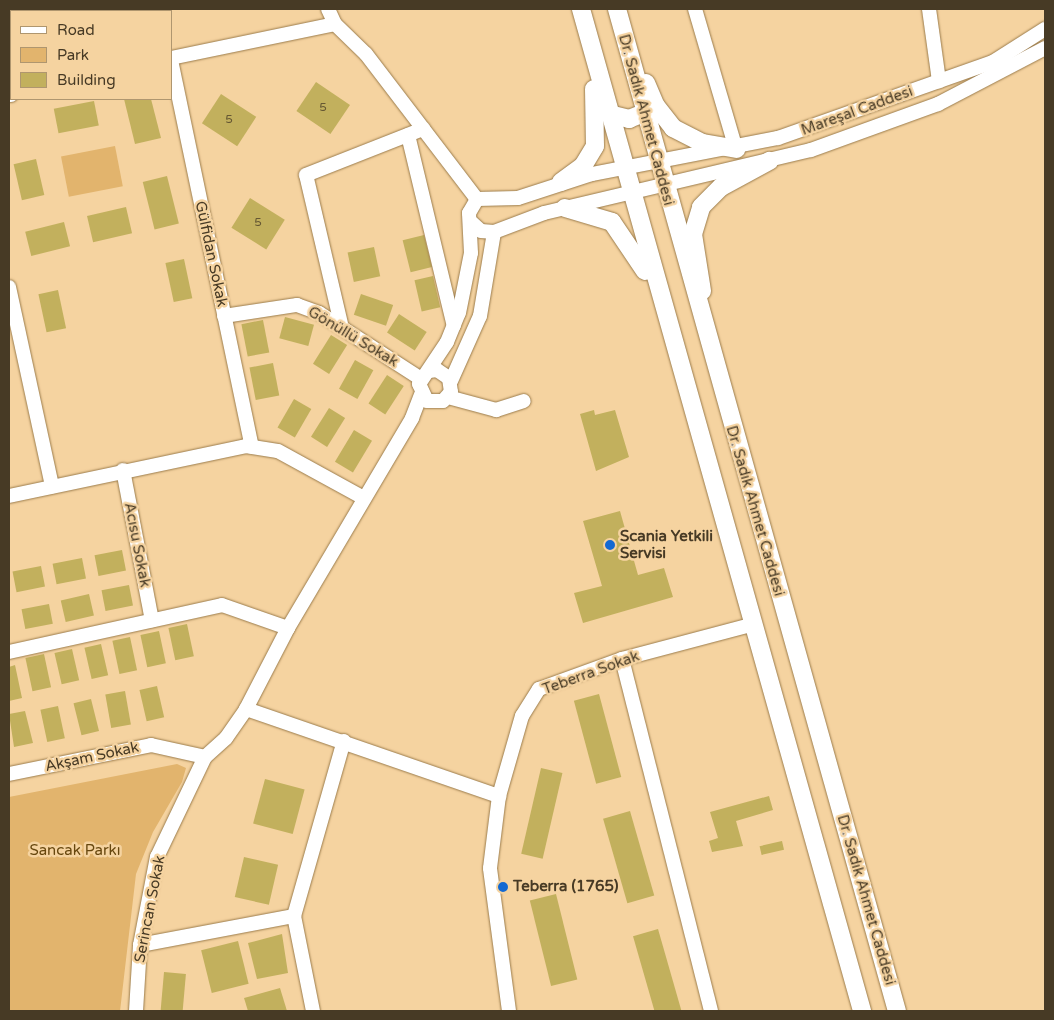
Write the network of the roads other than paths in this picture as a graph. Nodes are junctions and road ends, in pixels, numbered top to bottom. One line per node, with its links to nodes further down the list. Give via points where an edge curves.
1 (328, 9): 6 (street)
2 (582, 9): 12 (main road)
3 (617, 9): 7 (main road, Dr. Sadık Ahmet Caddesi)
4 (695, 9): 18 (street)
5 (929, 9): 13 (street)
6 (335, 24): 10 (street); 16 (street, via 366,54)
7 (622, 28): 14 (main road, Dr. Sadık Ahmet Caddesi); 18 (main road, via 667,123 703,142)
8 (1045, 29): 13 (street, Mareşal Caddesi, via 993,62)
9 (1045, 48): 19 (street, Mareşal Caddesi, via 938,104)
10 (172, 59)
11 (172, 64): 32 (street, Gülfidan Sokak)
12 (596, 64): 15 (main road); 22 (main road, via 595,146 583,166)
13 (939, 81): 18 (street, Mareşal Caddesi, via 808,129)
14 (644, 113): 15 (main road, via 628,119); 20 (main road, Dr. Sadık Ahmet Caddesi)
15 (609, 114): 21 (main road)
16 (423, 129): 17 (street); 26 (street)
17 (408, 135): 34 (street); 35 (street, via 306,174)
18 (736, 148): 20 (street, Mareşal Caddesi)
19 (769, 162): 23 (street, Mareşal Caddesi); 33 (main road, via 721,187 698,212 692,234 702,282)
20 (658, 163): 21 (street, Mareşal Caddesi); 23 (main road, Dr. Sadık Ahmet Caddesi)
21 (624, 168): 22 (street, Mareşal Caddesi); 24 (main road)
22 (561, 182): 25 (street, Mareşal Caddesi, via 518,198)
23 (664, 187): 24 (street, Mareşal Caddesi); 33 (main road, Dr. Sadık Ahmet Caddesi)
24 (631, 193): 27 (street, Mareşal Caddesi); 30 (main road)
25 (498, 198): 26 (street); 29 (street, via 507,211)
26 (477, 199): 28 (street, via 469,214)
27 (565, 208): 29 (street, Mareşal Caddesi); 30 (main road, via 596,214 617,226)
28 (471, 222): 29 (street, via 480,231); 34 (street, via 471,253)
29 (499, 229): 37 (street, via 480,316)
30 (656, 285): 47 (main road)
31 (9, 286): 43 (street)
32 (224, 316): 35 (street, Gönüllü Sokak, via 297,305); 41 (street, Gülfidan Sokak)
33 (700, 317): 63 (main road, Dr. Sadık Ahmet Caddesi)
34 (454, 326): 36 (street)
35 (342, 328): 36 (street, Gönüllü Sokak)
36 (425, 375): 37 (street, Gönüllü Sokak, via 443,372); 39 (street)
37 (451, 381): 38 (street)
38 (448, 397): 39 (street); 40 (street, via 496,410)
39 (427, 398): 45 (street)
40 (524, 401)
41 (252, 447): 42 (street); 45 (street, via 278,451)
42 (122, 470): 43 (street); 46 (street, Acısu Sokak)
43 (52, 486): 44 (street)
44 (9, 496)
45 (364, 498): 48 (street)
46 (152, 620): 48 (street, via 222,606); 49 (street)
47 (751, 625): 50 (street, Teberra Sokak); 62 (main road)
48 (288, 628): 51 (street)
49 (9, 652)
50 (622, 659): 55 (street, Teberra Sokak, via 538,689 522,716); 61 (street)
51 (246, 709): 52 (street); 53 (street, via 226,738)
52 (344, 741): 55 (street); 56 (street)
53 (205, 757): 54 (street, Akşam Sokak, via 151,745); 57 (street, Serincan Sokak, via 157,857)
54 (9, 774)
55 (499, 796): 60 (street, Teberra Sokak, via 490,868)
56 (294, 916): 57 (street); 59 (street)
57 (140, 945): 58 (street, Serincan Sokak)
58 (136, 1011)
59 (313, 1011)
60 (509, 1011)
61 (711, 1011)
62 (862, 1011)
63 (897, 1011)

